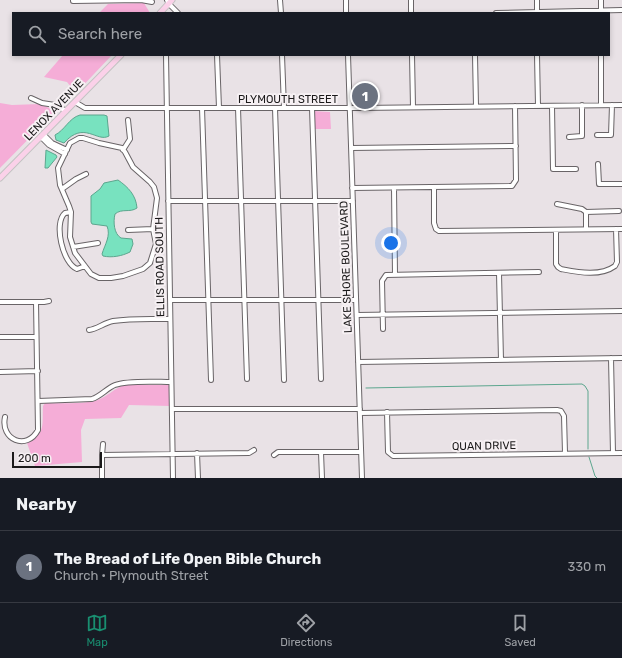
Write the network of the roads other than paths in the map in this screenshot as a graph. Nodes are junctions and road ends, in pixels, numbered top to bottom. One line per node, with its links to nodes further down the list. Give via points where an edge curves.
1 (280, 0): 12 (street)
2 (346, 0): 13 (street)
3 (411, 0): 14 (street)
4 (537, 0): 15 (street)
5 (601, 0): 16 (street)
6 (73, 1): 8 (street)
7 (169, 1): 10 (main road); 11 (street)
8 (152, 2)
9 (622, 10): 16 (street)
10 (161, 12)
11 (177, 12)
12 (281, 12)
13 (346, 12)
14 (411, 12)
15 (537, 12): 16 (street)
16 (601, 12)
17 (120, 56): 27 (main road, LENOX AVENUE)
18 (166, 56): 37 (street, ELLIS ROAD SOUTH)
19 (217, 56): 39 (street)
20 (282, 56): 42 (street)
21 (348, 56): 44 (street, LAKE SHORE BOULEVARD)
22 (412, 56): 36 (street)
23 (474, 56): 31 (street)
24 (537, 56): 33 (street)
25 (601, 56): 28 (street)
26 (31, 98): 45 (street)
27 (75, 102): 37 (street, PLYMOUTH STREET, via 85,108); 45 (main road, LENOX AVENUE)
28 (601, 105): 29 (street, PLYMOUTH STREET); 35 (street, PLYMOUTH STREET)
29 (612, 105): 30 (street, PLYMOUTH STREET); 47 (street, via 611,135)
30 (622, 105)
31 (476, 106): 32 (street, PLYMOUTH STREET); 36 (street, PLYMOUTH STREET)
32 (515, 106): 33 (street, PLYMOUTH STREET); 50 (street)
33 (538, 106): 34 (street, PLYMOUTH STREET)
34 (552, 106): 35 (street, PLYMOUTH STREET); 55 (street, via 553,169)
35 (582, 106): 49 (street, via 582,136)
36 (413, 107): 44 (street, PLYMOUTH STREET)
37 (167, 108): 38 (street, PLYMOUTH STREET); 63 (street, ELLIS ROAD SOUTH)
38 (202, 108): 39 (street, PLYMOUTH STREET); 64 (street)
39 (219, 108): 40 (street, PLYMOUTH STREET)
40 (238, 108): 41 (street, PLYMOUTH STREET); 65 (street)
41 (275, 108): 42 (street, PLYMOUTH STREET); 66 (street)
42 (284, 108): 43 (street, PLYMOUTH STREET)
43 (312, 108): 44 (street, PLYMOUTH STREET); 67 (street)
44 (350, 108): 51 (street, LAKE SHORE BOULEVARD)
45 (66, 111): 48 (main road, LENOX AVENUE)
46 (128, 120): 52 (street, via 130,140)
47 (597, 135)
48 (42, 136): 53 (street); 57 (main road, LENOX AVENUE)
49 (569, 137)
50 (516, 146): 51 (street); 61 (street, via 515,184)
51 (351, 148): 59 (street, LAKE SHORE BOULEVARD)
52 (123, 150): 53 (street, via 79,138 72,141); 73 (street, via 156,192)
53 (66, 152): 62 (street, via 58,168)
54 (598, 164): 58 (street, via 598,184)
55 (576, 169)
56 (86, 174): 62 (street)
57 (0, 178)
58 (622, 184)
59 (352, 188): 60 (street); 68 (street, LAKE SHORE BOULEVARD)
60 (394, 188): 61 (street); 84 (street)
61 (434, 188): 78 (street, via 435,226 439,231)
62 (62, 189): 71 (street)
63 (168, 201): 64 (street); 85 (street, ELLIS ROAD SOUTH)
64 (206, 201): 65 (street); 86 (street)
65 (241, 201): 66 (street); 87 (street)
66 (278, 201): 67 (street); 88 (street)
67 (315, 201): 68 (street); 89 (street)
68 (353, 201): 90 (street, LAKE SHORE BOULEVARD)
69 (557, 204): 72 (street)
70 (619, 211): 72 (street)
71 (71, 212): 80 (street, via 70,230); 81 (street, via 65,213 61,218 62,247 73,267 77,269)
72 (586, 212): 74 (street)
73 (153, 229): 77 (street); 81 (street, via 156,244 150,263 143,269 123,276 105,278 95,276)
74 (586, 229): 75 (street); 78 (street)
75 (616, 229): 76 (street); 78 (street, via 615,266 587,274 558,267)
76 (622, 229)
77 (128, 230)
78 (556, 230)
79 (98, 243): 80 (street)
80 (73, 247): 81 (street)
81 (85, 266)
82 (539, 272): 83 (street)
83 (499, 273): 84 (street); 95 (street)
84 (395, 275): 97 (street, via 386,275 382,279)
85 (170, 300): 86 (street); 98 (street, ELLIS ROAD SOUTH)
86 (209, 300): 87 (street); 111 (street)
87 (244, 300): 88 (street); 109 (street)
88 (282, 300): 89 (street); 112 (street)
89 (319, 300): 90 (street); 110 (street)
90 (356, 300): 96 (street, LAKE SHORE BOULEVARD)
91 (48, 301): 93 (street)
92 (0, 302): 93 (street)
93 (36, 302): 101 (street)
94 (622, 311): 95 (street)
95 (500, 313): 97 (street); 105 (street)
96 (357, 315): 97 (street); 106 (street, LAKE SHORE BOULEVARD)
97 (382, 315): 99 (street)
98 (170, 319): 100 (street, via 131,319 111,322); 113 (street, ELLIS ROAD SOUTH)
99 (383, 329)
100 (89, 330)
101 (36, 337): 102 (street); 107 (street)
102 (0, 338)
103 (611, 358): 104 (street); 105 (street); 126 (street)
104 (622, 358)
105 (501, 360): 106 (street)
106 (358, 362): 116 (street, LAKE SHORE BOULEVARD)
107 (38, 371): 108 (street); 114 (street)
108 (0, 372)
109 (247, 379)
110 (321, 379)
111 (211, 380)
112 (284, 380)
113 (171, 382): 114 (street, via 123,383 92,399); 115 (street, ELLIS ROAD SOUTH)
114 (38, 401): 118 (street, via 38,430 28,440 19,441 9,436 4,426)
115 (172, 409): 116 (street); 127 (street, ELLIS ROAD SOUTH)
116 (360, 411): 117 (street); 122 (street, LAKE SHORE BOULEVARD)
117 (387, 412): 125 (street, via 559,410 564,416); 125 (street, QUAN DRIVE, via 388,452 393,456)
118 (5, 417)
119 (103, 444): 128 (street)
120 (254, 450): 124 (street, via 249,453)
121 (321, 452): 122 (street); 129 (street, via 278,452); 133 (street)
122 (361, 452): 134 (street, LAKE SHORE BOULEVARD)
123 (622, 452): 126 (street, QUAN DRIVE)
124 (197, 453): 127 (street); 132 (street)
125 (565, 453): 126 (street, QUAN DRIVE)
126 (613, 453)
127 (173, 454): 128 (street); 131 (street, ELLIS ROAD SOUTH)
128 (102, 455): 130 (street)
129 (274, 455)
130 (102, 478)
131 (173, 478)
132 (198, 478)
133 (322, 478)
134 (362, 478)

